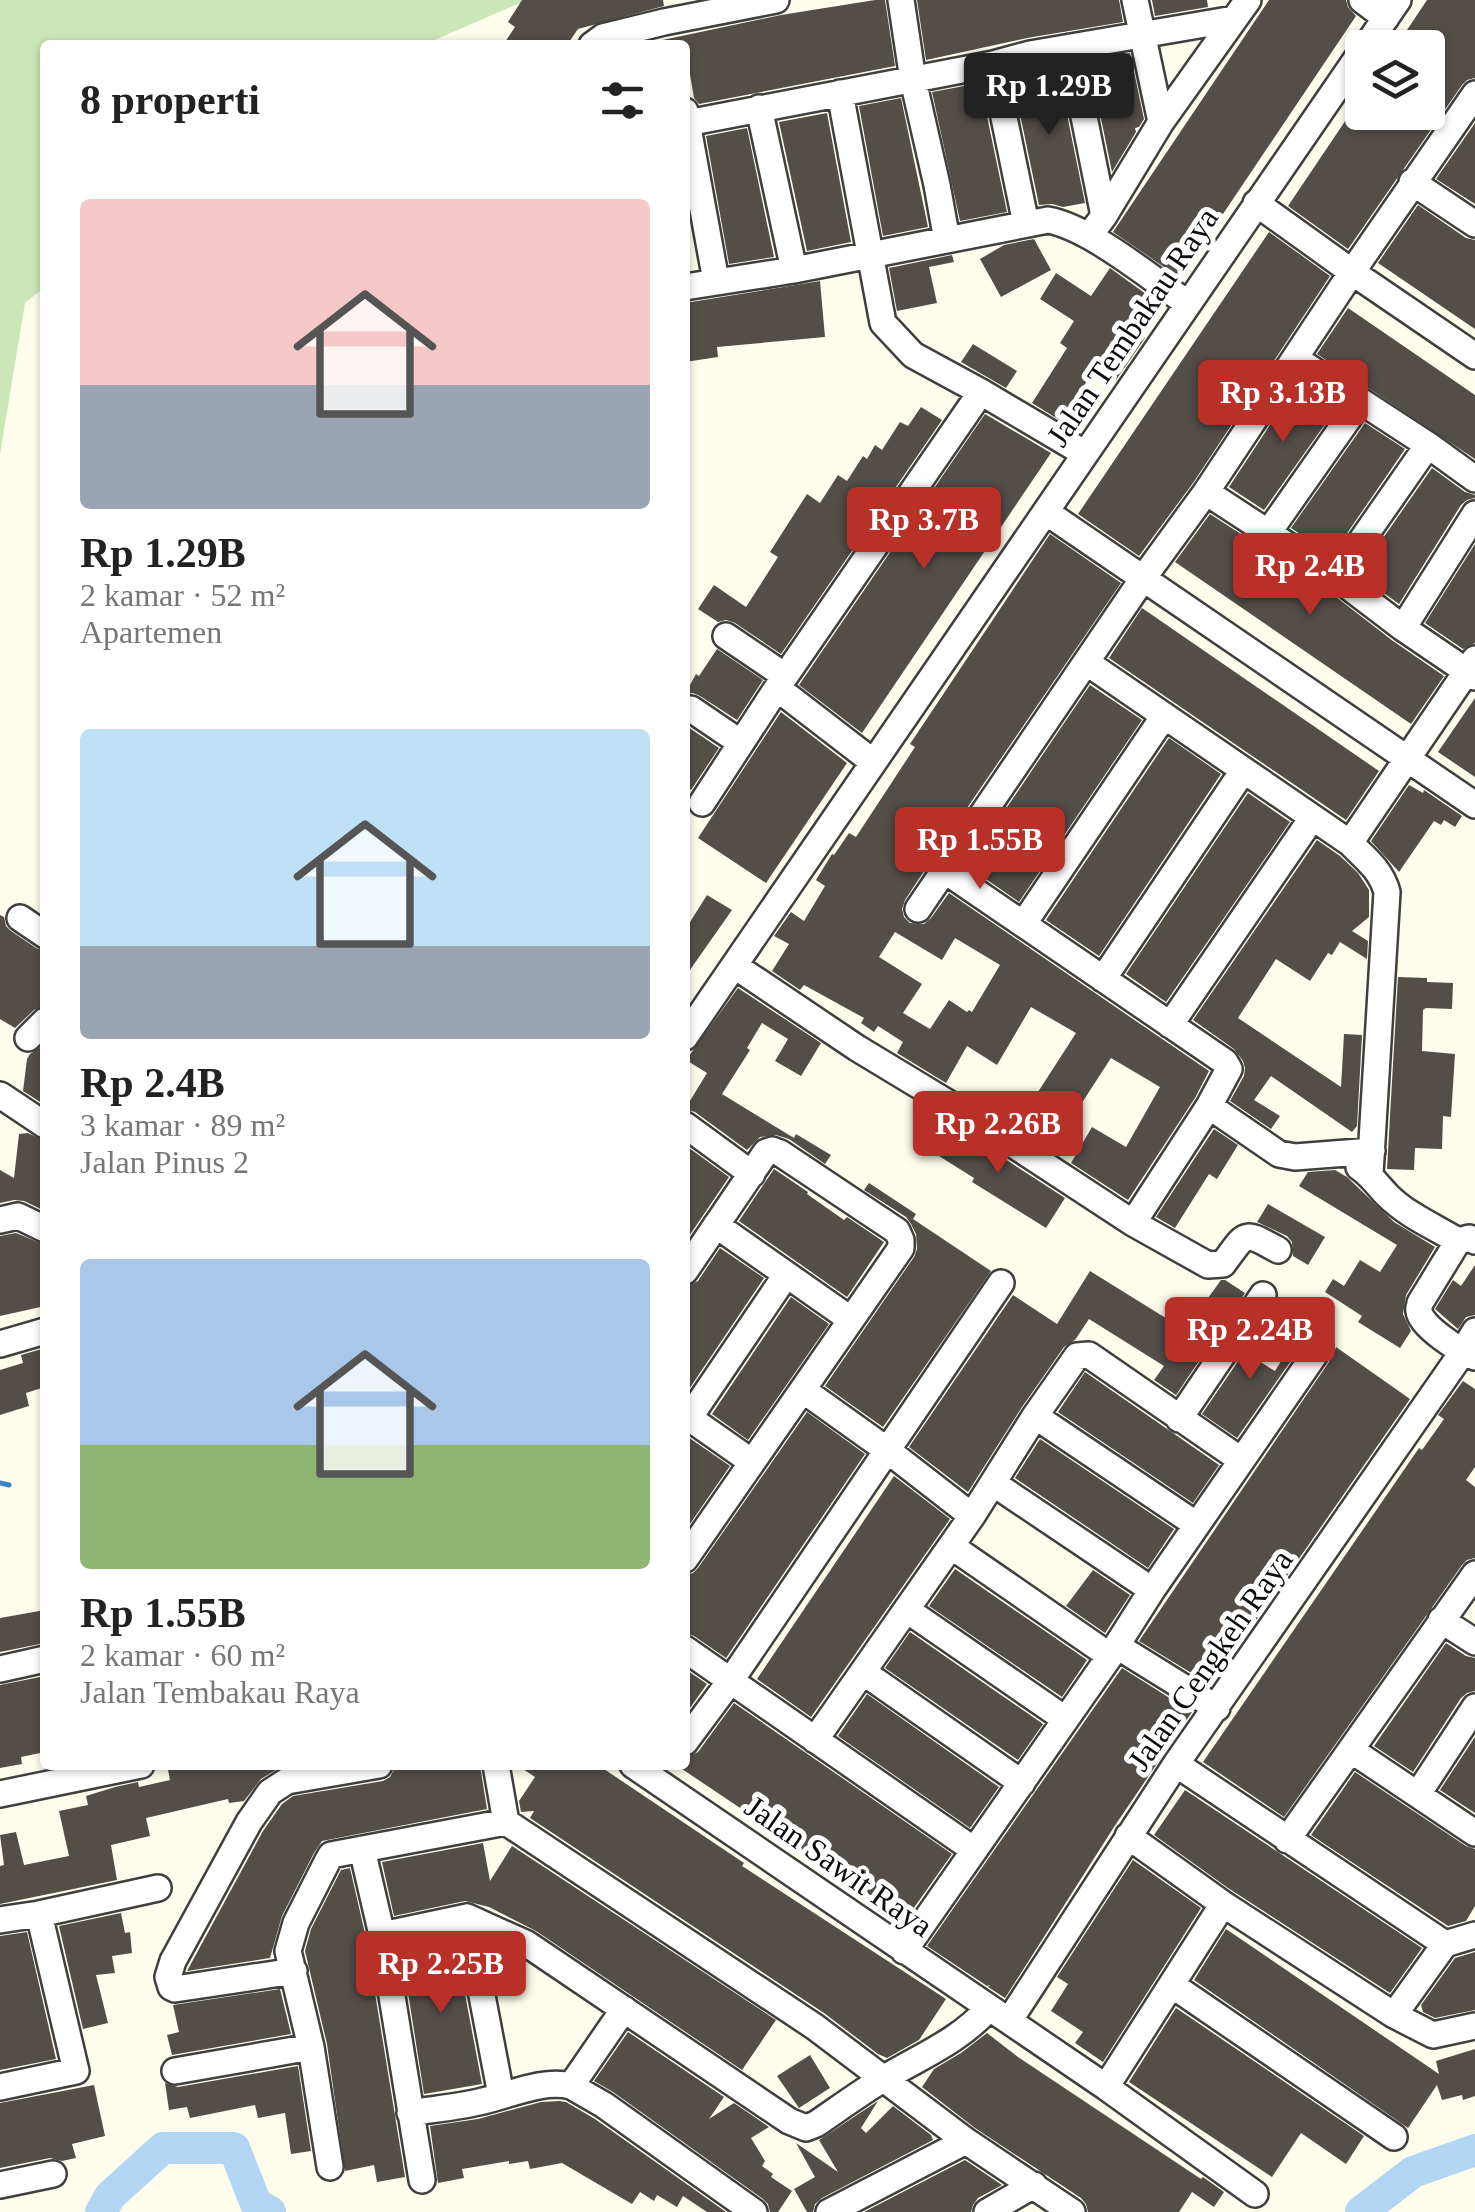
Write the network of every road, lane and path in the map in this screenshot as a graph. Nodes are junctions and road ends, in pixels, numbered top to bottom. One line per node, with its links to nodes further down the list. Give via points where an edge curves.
1 (776, 0): 7 (street)
2 (901, 0): 14 (street)
3 (1135, 0): 9 (street)
4 (1362, 0): 6 (street)
5 (1241, 9): 9 (street); 19 (street)
6 (1392, 9): 8 (street, Jalan Tembakau Raya)
7 (669, 22): 10 (street)
8 (1377, 30)
9 (1142, 36): 11 (street); 19 (street)
10 (599, 40)
11 (1070, 47): 12 (street); 25 (street)
12 (993, 64): 14 (street); 23 (street)
13 (1345, 76): 22 (street, Jalan Tembakau Raya)
14 (913, 80): 15 (street); 26 (street)
15 (840, 93): 17 (street); 27 (street)
16 (1475, 94): 21 (street)
17 (759, 108): 18 (street); 28 (street)
18 (690, 117)
19 (1161, 122): 25 (street)
20 (690, 139): 30 (street)
21 (1412, 182): 24 (street); 29 (street)
22 (1256, 203): 29 (street); 32 (street, Jalan Tembakau Raya)
23 (1026, 224): 25 (street); 26 (street)
24 (1475, 224)
25 (1096, 226): 32 (street)
26 (947, 240): 27 (street)
27 (871, 255): 28 (street); 35 (street, via 883,323 894,337)
28 (794, 270): 30 (street)
29 (1352, 272): 33 (street); 34 (street)
30 (716, 282): 31 (street)
31 (690, 286)
32 (1187, 304): 38 (street, Jalan Tembakau Raya)
33 (1475, 356)
34 (1296, 359): 36 (street); 40 (street)
35 (981, 392): 38 (street); 50 (street)
36 (1360, 402): 37 (street); 43 (street)
37 (1428, 445): 39 (street); 45 (street)
38 (1084, 453): 41 (street, Jalan Tembakau Raya)
39 (1475, 479)
40 (1206, 492): 43 (street); 44 (street)
41 (1046, 512): 44 (street); 55 (street, Jalan Tembakau Raya)
42 (1475, 514): 46 (street)
43 (1268, 534): 45 (street)
44 (1144, 577): 48 (street); 54 (street)
45 (1336, 577): 46 (street)
46 (1403, 628): 49 (street)
47 (726, 636): 50 (street)
48 (1086, 662): 52 (street); 61 (street)
49 (1472, 669): 54 (street)
50 (781, 682): 53 (street); 55 (street)
51 (691, 710): 53 (street)
52 (1164, 716): 56 (street); 64 (street)
53 (741, 743): 57 (street)
54 (1408, 758): 58 (street); 60 (street)
55 (873, 762): 66 (street, Jalan Tembakau Raya)
56 (1243, 770): 59 (street); 67 (street)
57 (702, 802)
58 (1475, 805)
59 (1312, 818): 60 (street); 68 (street)
60 (1350, 843): 75 (street, via 1378,870 1386,892)
61 (944, 870): 62 (street); 64 (street)
62 (918, 909)
63 (20, 918): 65 (street)
64 (1024, 923): 67 (street)
65 (40, 932)
66 (734, 966): 69 (street, Jalan Tembakau Raya); 77 (street)
67 (1103, 979): 68 (street)
68 (1170, 1025): 71 (street, via 1229,1069)
69 (690, 1030)
70 (0, 1095): 72 (street)
71 (1210, 1106): 75 (street, via 1280,1154 1339,1152); 77 (street)
72 (40, 1122)
73 (690, 1128): 74 (street)
74 (759, 1163): 78 (street); 86 (street, via 772,1150 780,1152 896,1231 901,1248)
75 (1370, 1163): 80 (street, via 1387,1196)
76 (0, 1220): 79 (street, via 18,1216)
77 (1133, 1223): 81 (street, via 1208,1265 1223,1264 1247,1235)
78 (716, 1224): 82 (street); 83 (street)
79 (40, 1227)
80 (1466, 1241): 90 (street, via 1418,1308 1423,1321)
81 (1278, 1250)
82 (690, 1263)
83 (786, 1275): 86 (street); 92 (street)
84 (1001, 1283): 96 (street)
85 (1262, 1295): 95 (street)
86 (850, 1318): 91 (street)
87 (40, 1332): 88 (street)
88 (0, 1344)
89 (1320, 1347): 97 (street)
90 (1471, 1347): 115 (street, Jalan Cengkeh Raya)
91 (803, 1390): 96 (street); 98 (street)
92 (690, 1412)
93 (1035, 1416): 95 (street, via 1073,1360 1086,1354); 99 (street); 101 (street)
94 (690, 1418): 98 (street)
95 (1179, 1419): 97 (street)
96 (887, 1450): 100 (street); 114 (street)
97 (1241, 1460): 101 (street)
98 (752, 1462): 102 (street)
99 (993, 1483): 100 (street); 105 (street)
100 (972, 1516): 103 (street)
101 (1197, 1525): 105 (street)
102 (690, 1542)
103 (951, 1546): 106 (street); 110 (street)
104 (1475, 1574): 107 (street)
105 (1152, 1590): 110 (street)
106 (907, 1610): 113 (street); 116 (street)
107 (1441, 1620): 108 (street); 120 (street)
108 (1475, 1642)
109 (690, 1651): 114 (street)
110 (1114, 1651): 115 (street); 116 (street)
111 (40, 1660): 112 (street)
112 (0, 1669)
113 (863, 1672): 119 (street); 126 (street)
114 (731, 1680): 118 (street); 119 (street)
115 (1217, 1708): 121 (street, Jalan Cengkeh Raya)
116 (1065, 1719): 126 (street)
117 (1470, 1724): 128 (street)
118 (690, 1735)
119 (815, 1740): 134 (street)
120 (1351, 1750): 128 (street); 132 (street)
121 (1176, 1764): 131 (street, Jalan Cengkeh Raya); 132 (street)
122 (100, 1770): 127 (street)
123 (350, 1770): 144 (street, via 287,1781 270,1792 168,1977 175,1989)
124 (497, 1770): 129 (street)
125 (663, 1773): 143 (street, Jalan Sawit Raya)
126 (1022, 1784): 134 (street)
127 (0, 1794)
128 (1418, 1794): 130 (street)
129 (506, 1822): 133 (street); 152 (street, via 815,2027)
130 (1475, 1832)
131 (1128, 1836): 136 (street); 147 (street, Jalan Cengkeh Raya)
132 (1287, 1840): 142 (street)
133 (362, 1849): 140 (street); 144 (street, via 328,1860 289,1944)
134 (974, 1850): 143 (street)
135 (158, 1888): 137 (street)
136 (1223, 1904): 145 (street); 148 (street)
137 (39, 1914): 139 (street); 155 (street, via 76,2071)
138 (467, 1916): 140 (street); 146 (street, via 526,1944); 156 (street)
139 (0, 1920)
140 (382, 1935): 157 (street)
141 (1475, 1936): 142 (street)
142 (1445, 1944): 148 (street)
143 (904, 1951): 147 (street, Jalan Sawit Raya)
144 (294, 1971): 150 (street)
145 (1172, 1985): 154 (street); 158 (street)
146 (624, 2010): 152 (street, Jalan Cengkeh Raya, via 806,2128); 153 (street)
147 (999, 2014): 152 (street, Jalan Cengkeh Raya); 154 (street, Jalan Sawit Raya)
148 (1394, 2015): 149 (street, via 1433,2035)
149 (1475, 2026)
150 (311, 2047): 151 (street); 160 (street)
151 (175, 2071)
152 (882, 2079): 159 (street)
153 (571, 2086): 156 (street); 166 (street)
154 (1106, 2086): 165 (street, Jalan Sawit Raya)
155 (0, 2088)
156 (501, 2096): 157 (street)
157 (410, 2114): 162 (street)
158 (1394, 2137)
159 (966, 2140): 164 (street); 167 (street)
160 (330, 2166)
161 (54, 2174): 163 (street)
162 (422, 2180)
163 (0, 2185)
164 (1034, 2185): 168 (street); 169 (street)
165 (1255, 2194)
166 (754, 2212)
167 (829, 2212)
168 (987, 2212)
169 (1072, 2212)

